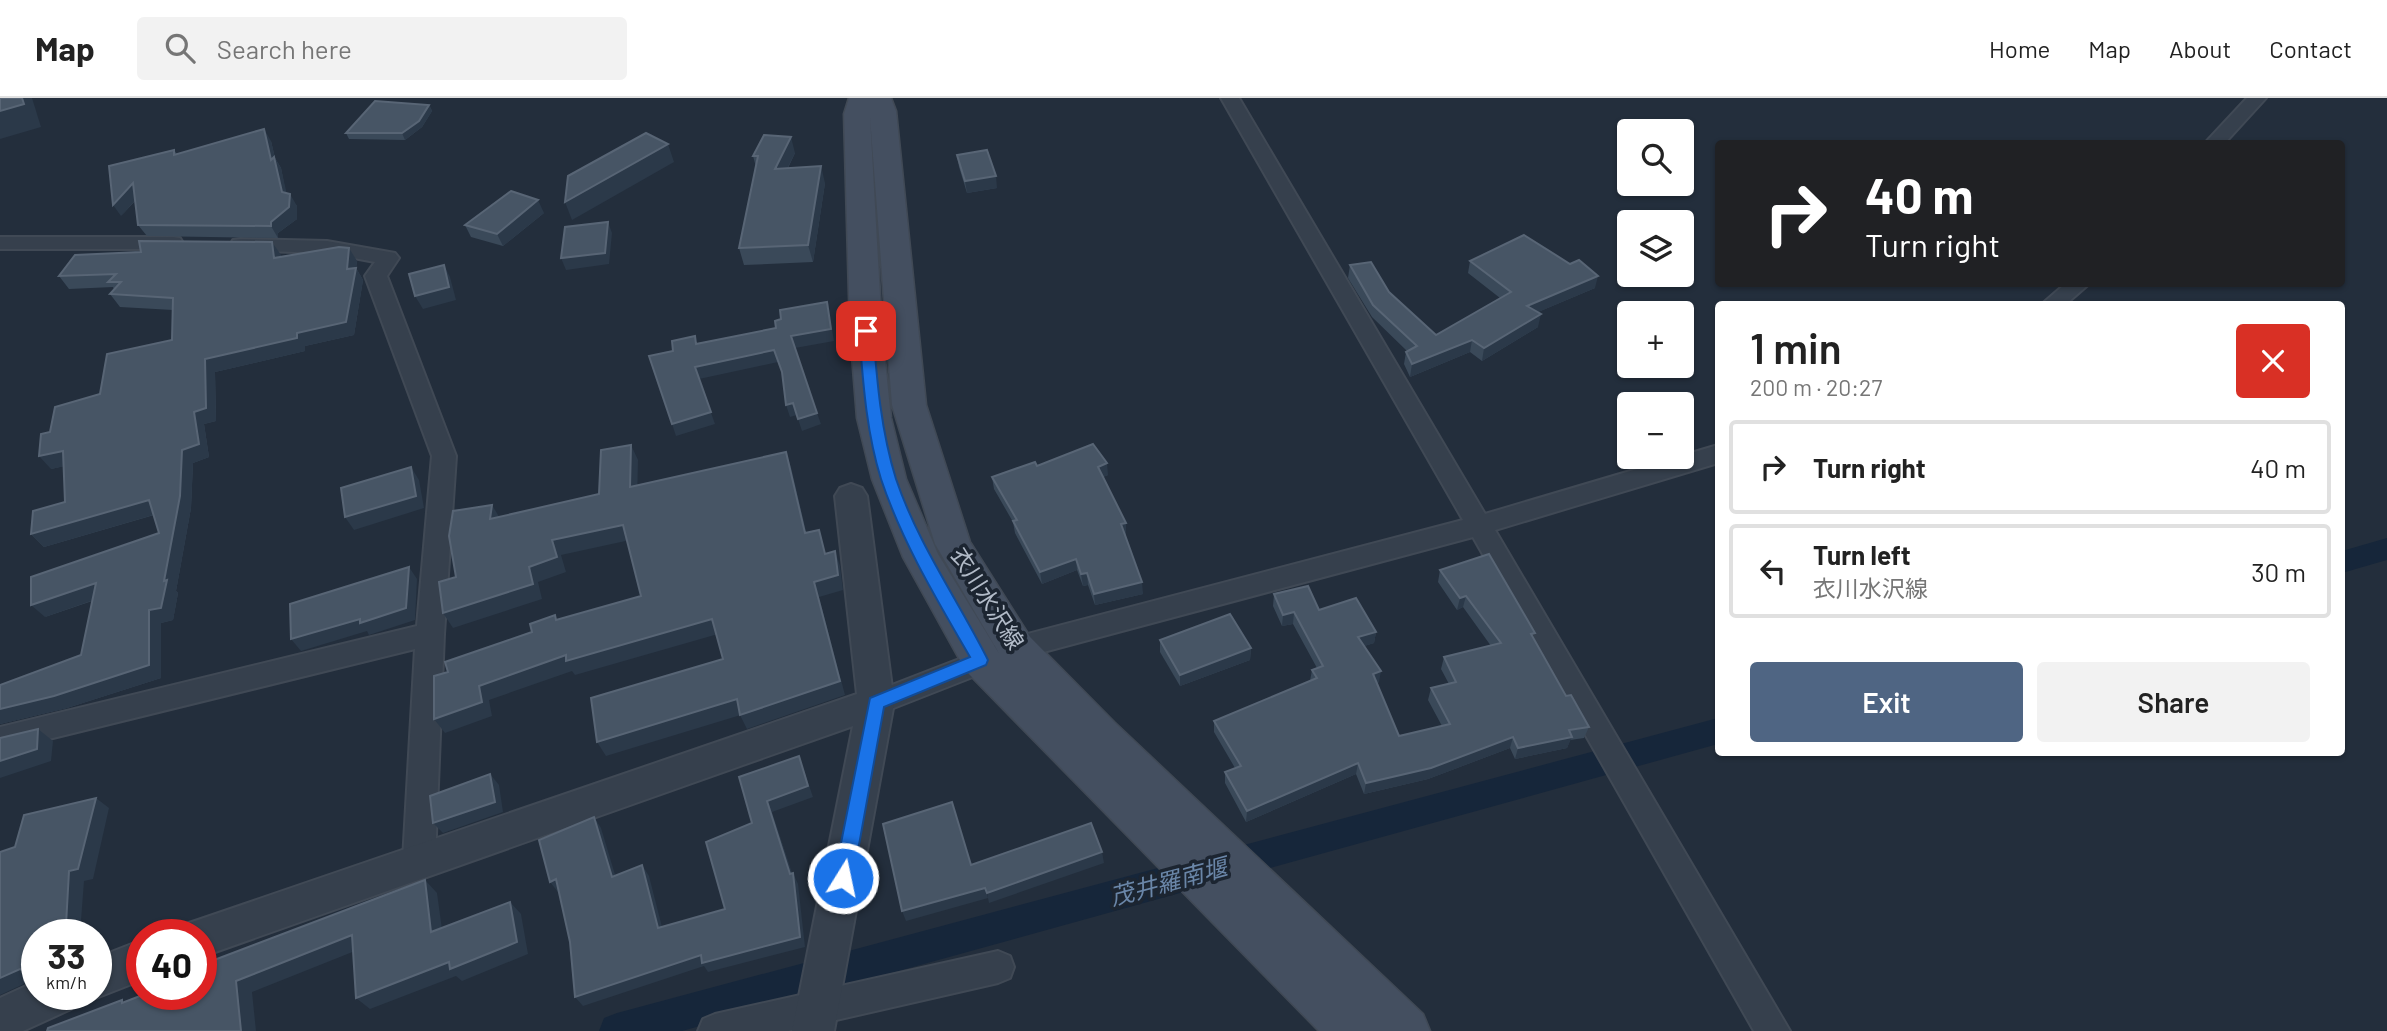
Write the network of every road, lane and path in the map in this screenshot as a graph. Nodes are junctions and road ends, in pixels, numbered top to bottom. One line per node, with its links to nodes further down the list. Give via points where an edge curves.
1 (862, 98): 16 (main road, 衣川水沢線, via 857,114 874,418 889,479 921,557)
2 (878, 98): 15 (main road, 衣川水沢線, via 883,111 909,405 953,544)
3 (1230, 98): 13 (street)
4 (2257, 98): 5 (street)
5 (2217, 140)
6 (0, 243): 7 (street)
7 (192, 244)
8 (219, 244): 14 (street, via 327,247 388,258 376,276 443,456)
9 (2074, 287): 10 (street)
10 (2057, 301)
11 (1715, 455): 13 (street)
12 (851, 496): 17 (street)
13 (1477, 526): 15 (street); 20 (street)
14 (430, 634): 18 (street); 21 (street)
15 (1016, 648): 16 (street); 19 (main road, 衣川水沢線)
16 (980, 660): 17 (street); 19 (main road, 衣川水沢線)
17 (876, 703): 21 (street); 25 (street)
18 (0, 739)
19 (1082, 739): 28 (main road, 衣川水沢線); 29 (main road, 衣川水沢線)
20 (1627, 777): 30 (street)
21 (419, 860): 22 (street)
22 (217, 932)
23 (998, 967): 25 (street)
24 (22, 1010): 26 (street)
25 (816, 1013): 27 (street)
26 (0, 1020)
27 (715, 1031)
28 (1352, 1031)
29 (1406, 1031)
30 (1773, 1031)

